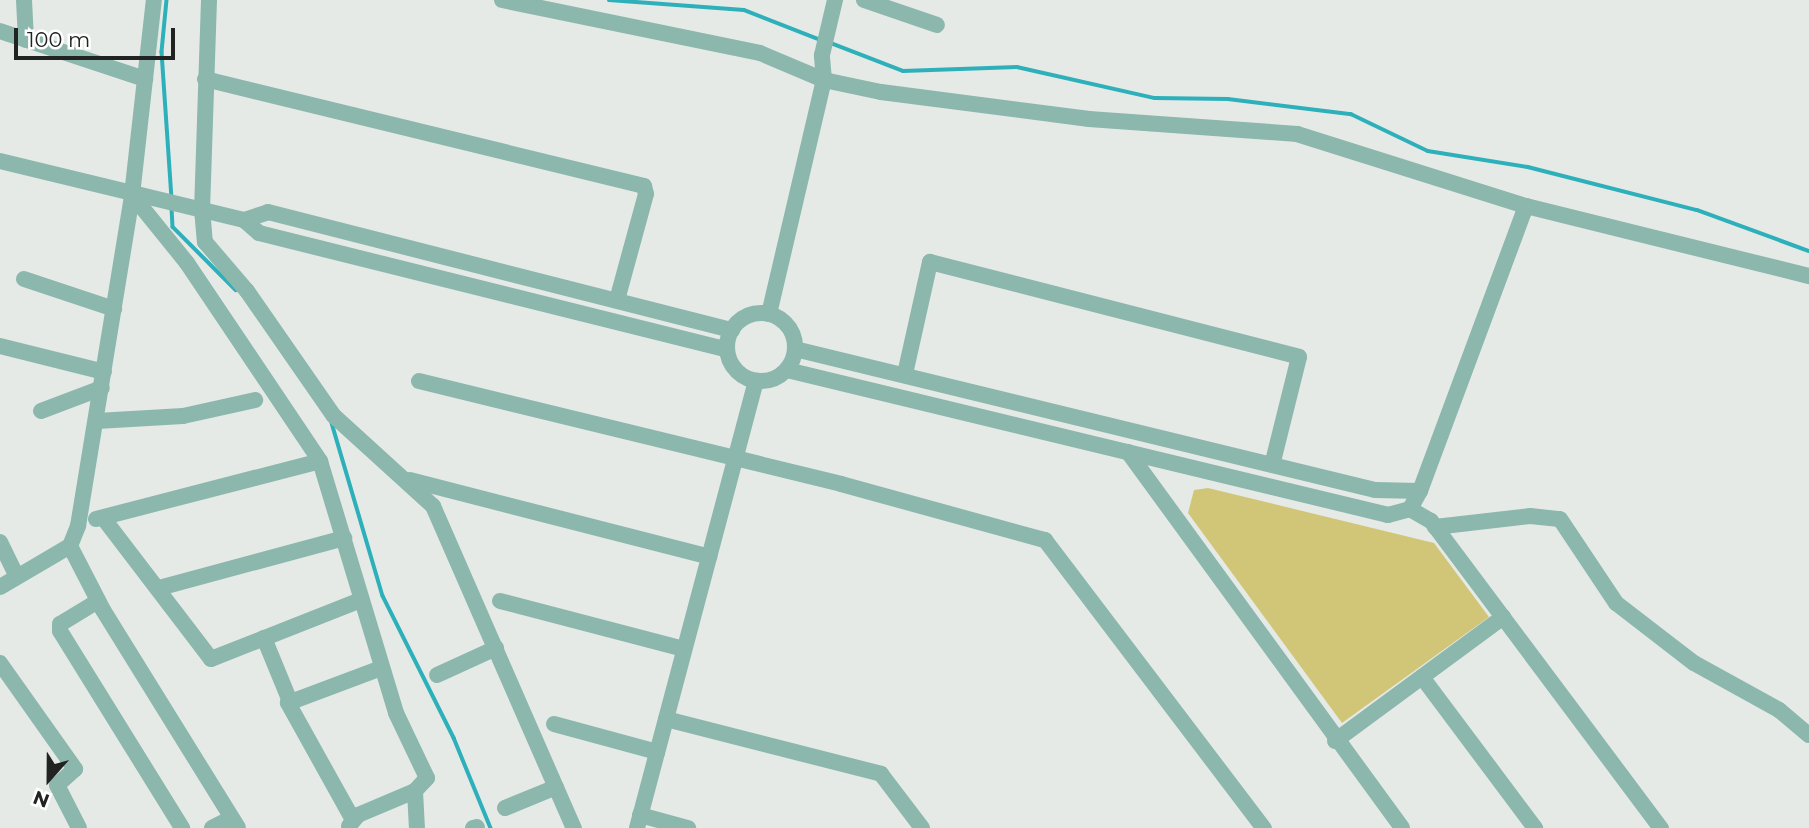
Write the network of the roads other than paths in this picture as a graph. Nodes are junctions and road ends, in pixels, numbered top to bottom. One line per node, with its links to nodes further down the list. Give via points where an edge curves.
1 (24, 0): 9 (street)
2 (154, 0): 10 (street)
3 (209, 0): 11 (street)
4 (502, 0): 12 (street, via 760,53)
5 (864, 0): 7 (street)
6 (834, 1): 12 (street, via 822,55)
7 (937, 25)
8 (0, 32): 9 (street)
9 (26, 40): 10 (street)
10 (145, 79): 14 (street)
11 (205, 79): 16 (street); 20 (street, via 644,186 646,194)
12 (824, 79): 15 (street, via 881,92 1089,118 1297,134); 22 (street)
13 (0, 161): 14 (street)
14 (132, 195): 16 (street); 21 (street); 37 (street, via 187,263)
15 (1525, 206): 18 (street); 40 (street)
16 (202, 209): 17 (street); 39 (street, via 205,242 247,291 334,416)
17 (244, 220): 20 (street, via 268,212); 26 (street, via 259,233)
18 (1809, 276)
19 (24, 279): 21 (street)
20 (617, 300): 23 (street)
21 (114, 309): 29 (street)
22 (769, 314): 23 (street, via 748,316); 25 (street, via 789,327)
23 (732, 330): 26 (street)
24 (0, 346): 29 (street)
25 (795, 349): 27 (street); 28 (street)
26 (727, 350): 31 (street, via 736,370)
27 (787, 370): 31 (street, via 767,381); 35 (street)
28 (905, 374): 38 (street); 38 (street, via 930,262 1299,357)
29 (103, 380): 33 (street); 34 (street)
30 (419, 380): 36 (street)
31 (756, 381): 36 (street)
32 (255, 400): 34 (street, via 183,416)
33 (41, 411)
34 (97, 421): 42 (street)
35 (1128, 452): 41 (street, via 1388,515); 67 (street)
36 (735, 458): 48 (street); 82 (street, via 1045,540)
37 (320, 461): 43 (street); 45 (street)
38 (1272, 465): 40 (street, via 1375,491)
39 (405, 478): 48 (street); 57 (street, via 437,513)
40 (1420, 491): 41 (street)
41 (1410, 509): 44 (street)
42 (80, 518): 43 (street); 47 (street)
43 (104, 519): 51 (street)
44 (1435, 527): 55 (street); 66 (street, via 1530,516 1560,519 1616,603 1694,663 1779,710)
45 (344, 538): 51 (street); 52 (street)
46 (0, 542): 49 (street)
47 (70, 546): 49 (street); 53 (street)
48 (709, 557): 58 (street)
49 (16, 575): 50 (street)
50 (0, 587)
51 (159, 589): 56 (street, via 211,659)
52 (361, 600): 56 (street); 60 (street)
53 (98, 601): 74 (street); 76 (street, via 60,624 60,631)
54 (500, 601): 58 (street)
55 (1503, 617): 62 (street); 85 (street)
56 (264, 638): 63 (street)
57 (496, 648): 61 (street); 69 (street)
58 (684, 649): 64 (street)
59 (0, 663): 75 (street, via 75,769 57,785)
60 (381, 668): 63 (street); 70 (street, via 399,722 418,751 427,778)
61 (437, 675)
62 (1422, 677): 67 (street); 84 (street)
63 (289, 699): 73 (street, via 288,707)
64 (666, 719): 68 (street); 81 (street, via 881,774)
65 (554, 724): 68 (street)
66 (1809, 735)
67 (1335, 741): 83 (street)
68 (657, 751): 72 (street)
69 (556, 787): 71 (street); 79 (street)
70 (415, 791): 73 (street); 78 (street)
71 (505, 808)
72 (639, 821): 80 (street)
73 (350, 823)
74 (234, 824): 77 (street)
75 (79, 828)
76 (182, 828)
77 (212, 828)
78 (416, 828)
79 (574, 828)
80 (688, 828)
81 (922, 828)
82 (1264, 828)
83 (1402, 828)
84 (1535, 828)
85 (1661, 828)

